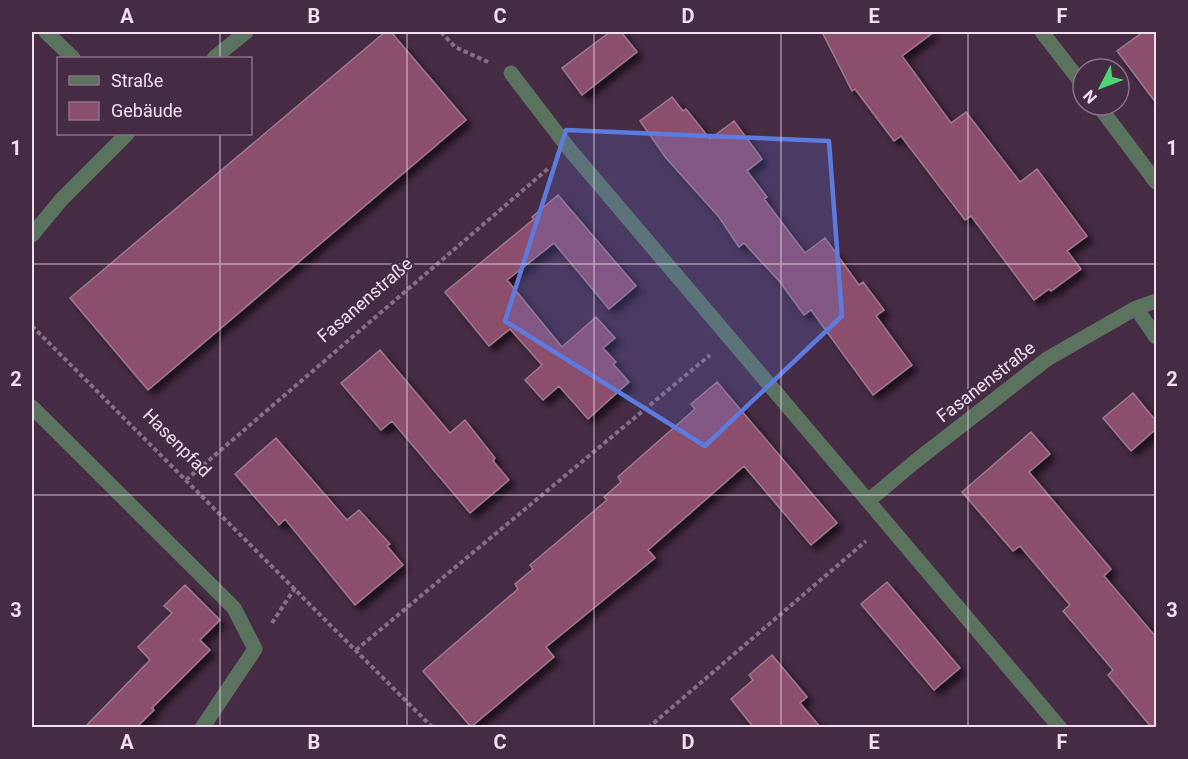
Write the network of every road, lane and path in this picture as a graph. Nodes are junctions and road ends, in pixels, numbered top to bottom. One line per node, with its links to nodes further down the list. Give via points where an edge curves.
1 (46, 32): 5 (street)
2 (246, 32): 6 (street)
3 (441, 32): 8 (path, via 455,47)
4 (1042, 32): 7 (street)
5 (72, 57)
6 (215, 57)
7 (1071, 69)
8 (511, 73): 11 (street)
9 (1107, 117): 12 (street)
10 (126, 135): 13 (street)
11 (570, 150): 18 (street); 20 (path, Fasanenstraße)
12 (1156, 182)
13 (32, 235)
14 (1156, 301): 15 (street, Fasanenstraße)
15 (1136, 308): 17 (street); 21 (street, Fasanenstraße, via 1047,359)
16 (32, 326): 20 (path, Hasenpfad)
17 (1156, 337)
18 (731, 338): 21 (street); 25 (path)
19 (32, 407): 24 (street, via 234,608)
20 (186, 480): 23 (path, Hasenpfad)
21 (868, 501): 22 (street)
22 (888, 524): 28 (path); 29 (street)
23 (295, 588): 24 (path); 25 (path, Hasenpfad)
24 (255, 649): 26 (street)
25 (356, 650): 27 (path, Hasenpfad)
26 (202, 728)
27 (433, 728)
28 (648, 728)
29 (1060, 728)

